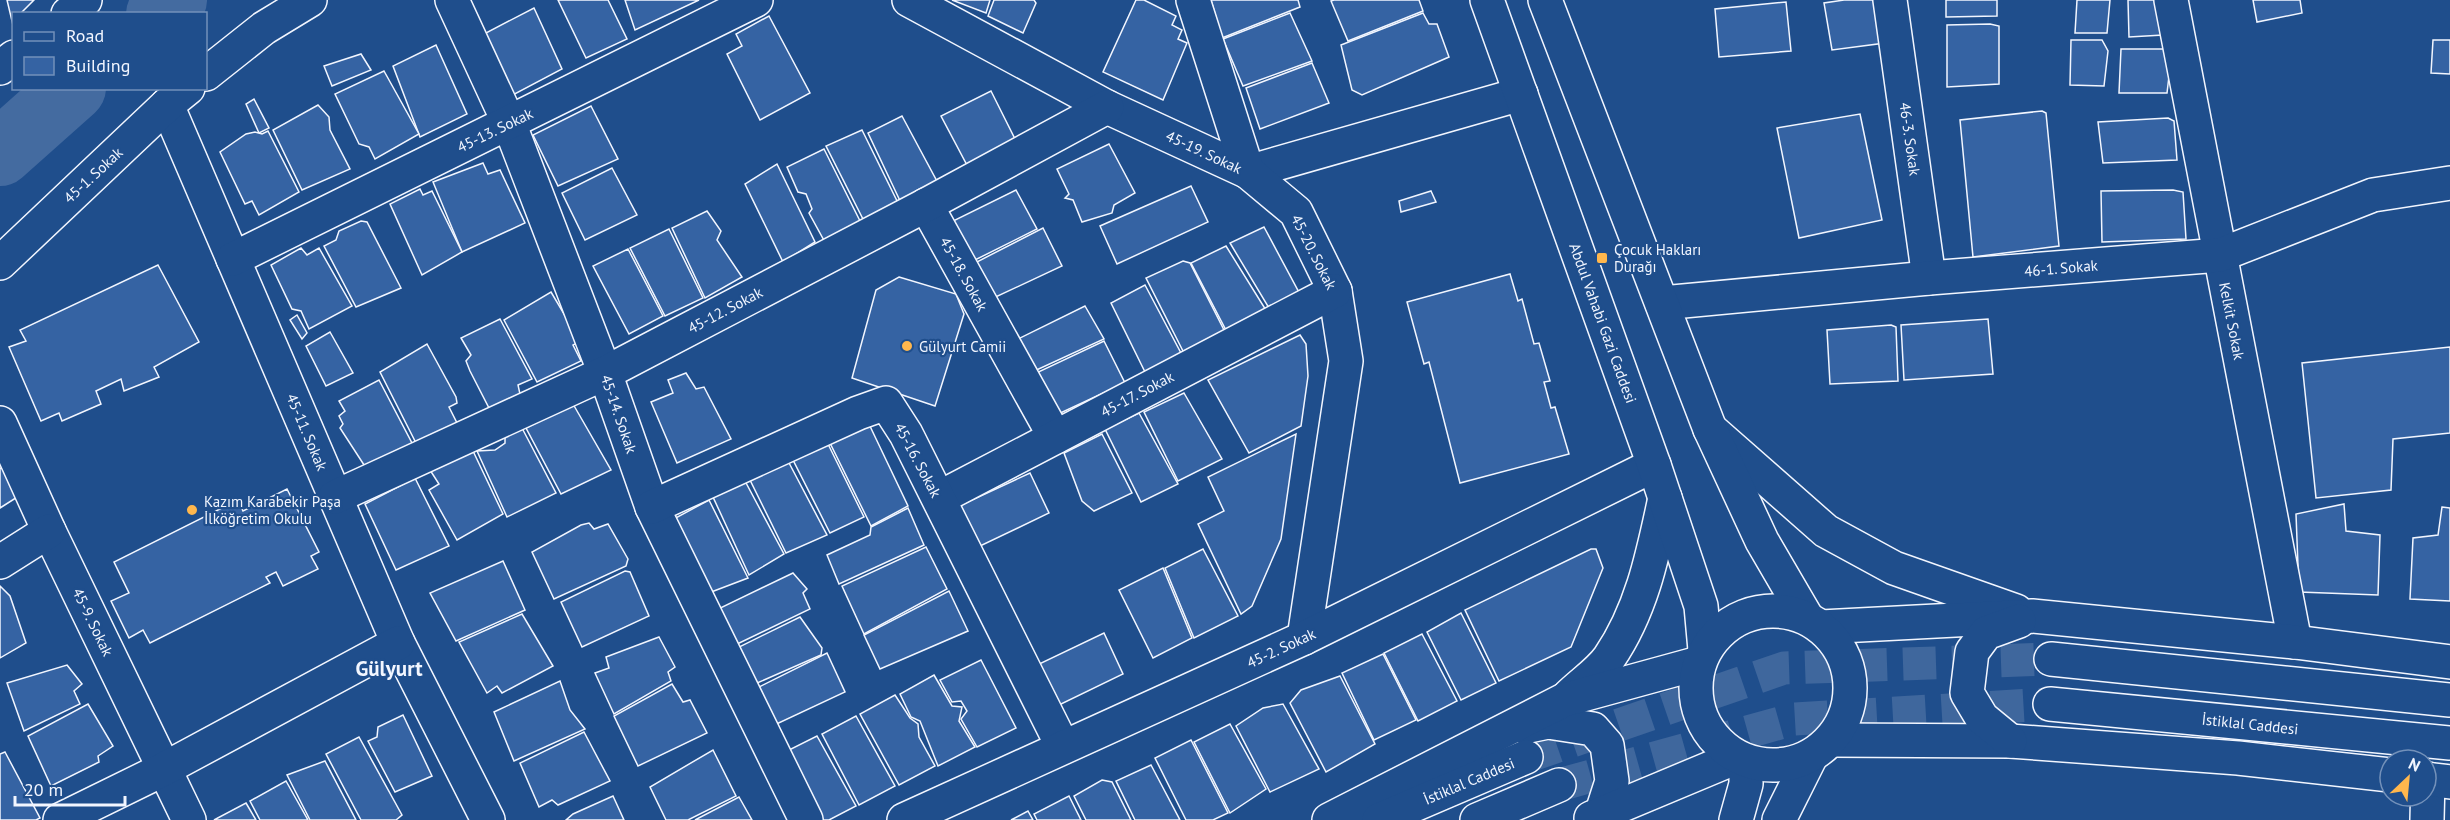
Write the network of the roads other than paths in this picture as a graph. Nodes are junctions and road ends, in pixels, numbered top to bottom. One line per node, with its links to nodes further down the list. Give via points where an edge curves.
1 (85, 0): 11 (street)
2 (310, 0): 12 (street, via 264,28)
3 (452, 0): 16 (street, 45-14. Sokak)
4 (756, 0): 16 (street, 45-13. Sokak)
5 (909, 0): 15 (street, 45-19. Sokak)
6 (1193, 0): 17 (street)
7 (1487, 0): 13 (street, Abdul Vahabi Gazi Caddesi)
8 (1545, 0): 25 (street)
9 (1890, 0): 23 (street, 46-3. Sokak)
10 (2171, 0): 20 (street, Kelkit Sokak)
11 (70, 12)
12 (207, 73)
13 (1521, 94): 17 (street, 45-19. Sokak); 30 (street, Abdul Vahabi Gazi Caddesi)
14 (178, 97): 21 (street, 45-11. Sokak); 22 (street, 45-1. Sokak)
15 (1107, 107): 17 (street, 45-19. Sokak); 19 (street, 45-12. Sokak)
16 (509, 123): 21 (street, 45-13. Sokak); 26 (street, 45-14. Sokak)
17 (1248, 172): 24 (street, 45-20. Sokak, via 1296,212)
18 (2450, 183): 20 (street, 46-1. Sokak, via 2373,195)
19 (926, 205): 26 (street, 45-12. Sokak); 29 (street, 45-18. Sokak)
20 (2220, 255): 23 (street, 46-1. Sokak); 40 (street, Kelkit Sokak)
21 (233, 259): 31 (street, 45-11. Sokak)
22 (0, 263)
23 (1929, 278): 25 (street, 46-1. Sokak)
24 (1335, 291): 29 (street, 45-17. Sokak); 39 (street, 45-20. Sokak, via 1346,361)
25 (1662, 303): 28 (street)
26 (605, 373): 31 (street, 45-12. Sokak); 34 (street, 45-14. Sokak)
27 (0, 423): 35 (street, 45-9. Sokak)
28 (1710, 429): 37 (street, via 1826,531 1894,568); 38 (street, via 1762,541)
29 (1054, 437): 32 (street, 45-17. Sokak)
30 (1654, 465): 33 (street, Abdul Vahabi Gazi Caddesi); 39 (street, 45-2. Sokak)
31 (335, 497): 41 (street, 45-11. Sokak)
32 (939, 498): 34 (street, 45-16. Sokak, via 886,403); 51 (street, 45-16. Sokak)
33 (1665, 498): 42 (street, Abdul Vahabi Gazi Caddesi, via 1701,606); 45 (street, via 1650,571 1631,621 1608,660)
34 (652, 507): 61 (street, 45-14. Sokak)
35 (49, 531): 36 (street); 54 (street, 45-9. Sokak)
36 (0, 561)
37 (2032, 616): 38 (street); 40 (street); 48 (street, via 1986,633 1972,652 1967,693 1982,718)
38 (1814, 623): 42 (street, via 1779,611 1750,614 1724,628); 52 (street, via 1840,649 1851,687 1846,715)
39 (1304, 638): 51 (street, 45-2. Sokak)
40 (2295, 642): 44 (street)
41 (398, 643): 54 (street); 60 (street, 45-11. Sokak)
42 (1702, 656): 45 (street); 53 (street, via 1696,683 1699,712 1714,738)
43 (2051, 659): 46 (street)
44 (2450, 662)
45 (1564, 700): 49 (street)
46 (2450, 700)
47 (2050, 704): 50 (street, İstiklal Caddesi)
48 (2010, 741): 52 (street); 55 (street, via 2238,758)
49 (1518, 743): 57 (street, via 1548,722 1593,729 1607,745 1612,781); 63 (street); 64 (street, İstiklal Caddesi)
50 (2450, 743)
51 (1063, 747): 62 (street, 45-2. Sokak)
52 (1821, 748): 53 (street, via 1782,765); 67 (street)
53 (1742, 759): 57 (street); 66 (street, via 1746,784)
54 (164, 769): 58 (street); 59 (street, 45-9. Sokak)
55 (2378, 774)
56 (1559, 785): 65 (street)
57 (1594, 816)
58 (60, 820)
59 (189, 820)
60 (488, 820)
61 (806, 820)
62 (904, 820)
63 (1329, 820)
64 (1379, 820)
65 (1477, 820)
66 (1736, 820)
67 (1779, 820)

